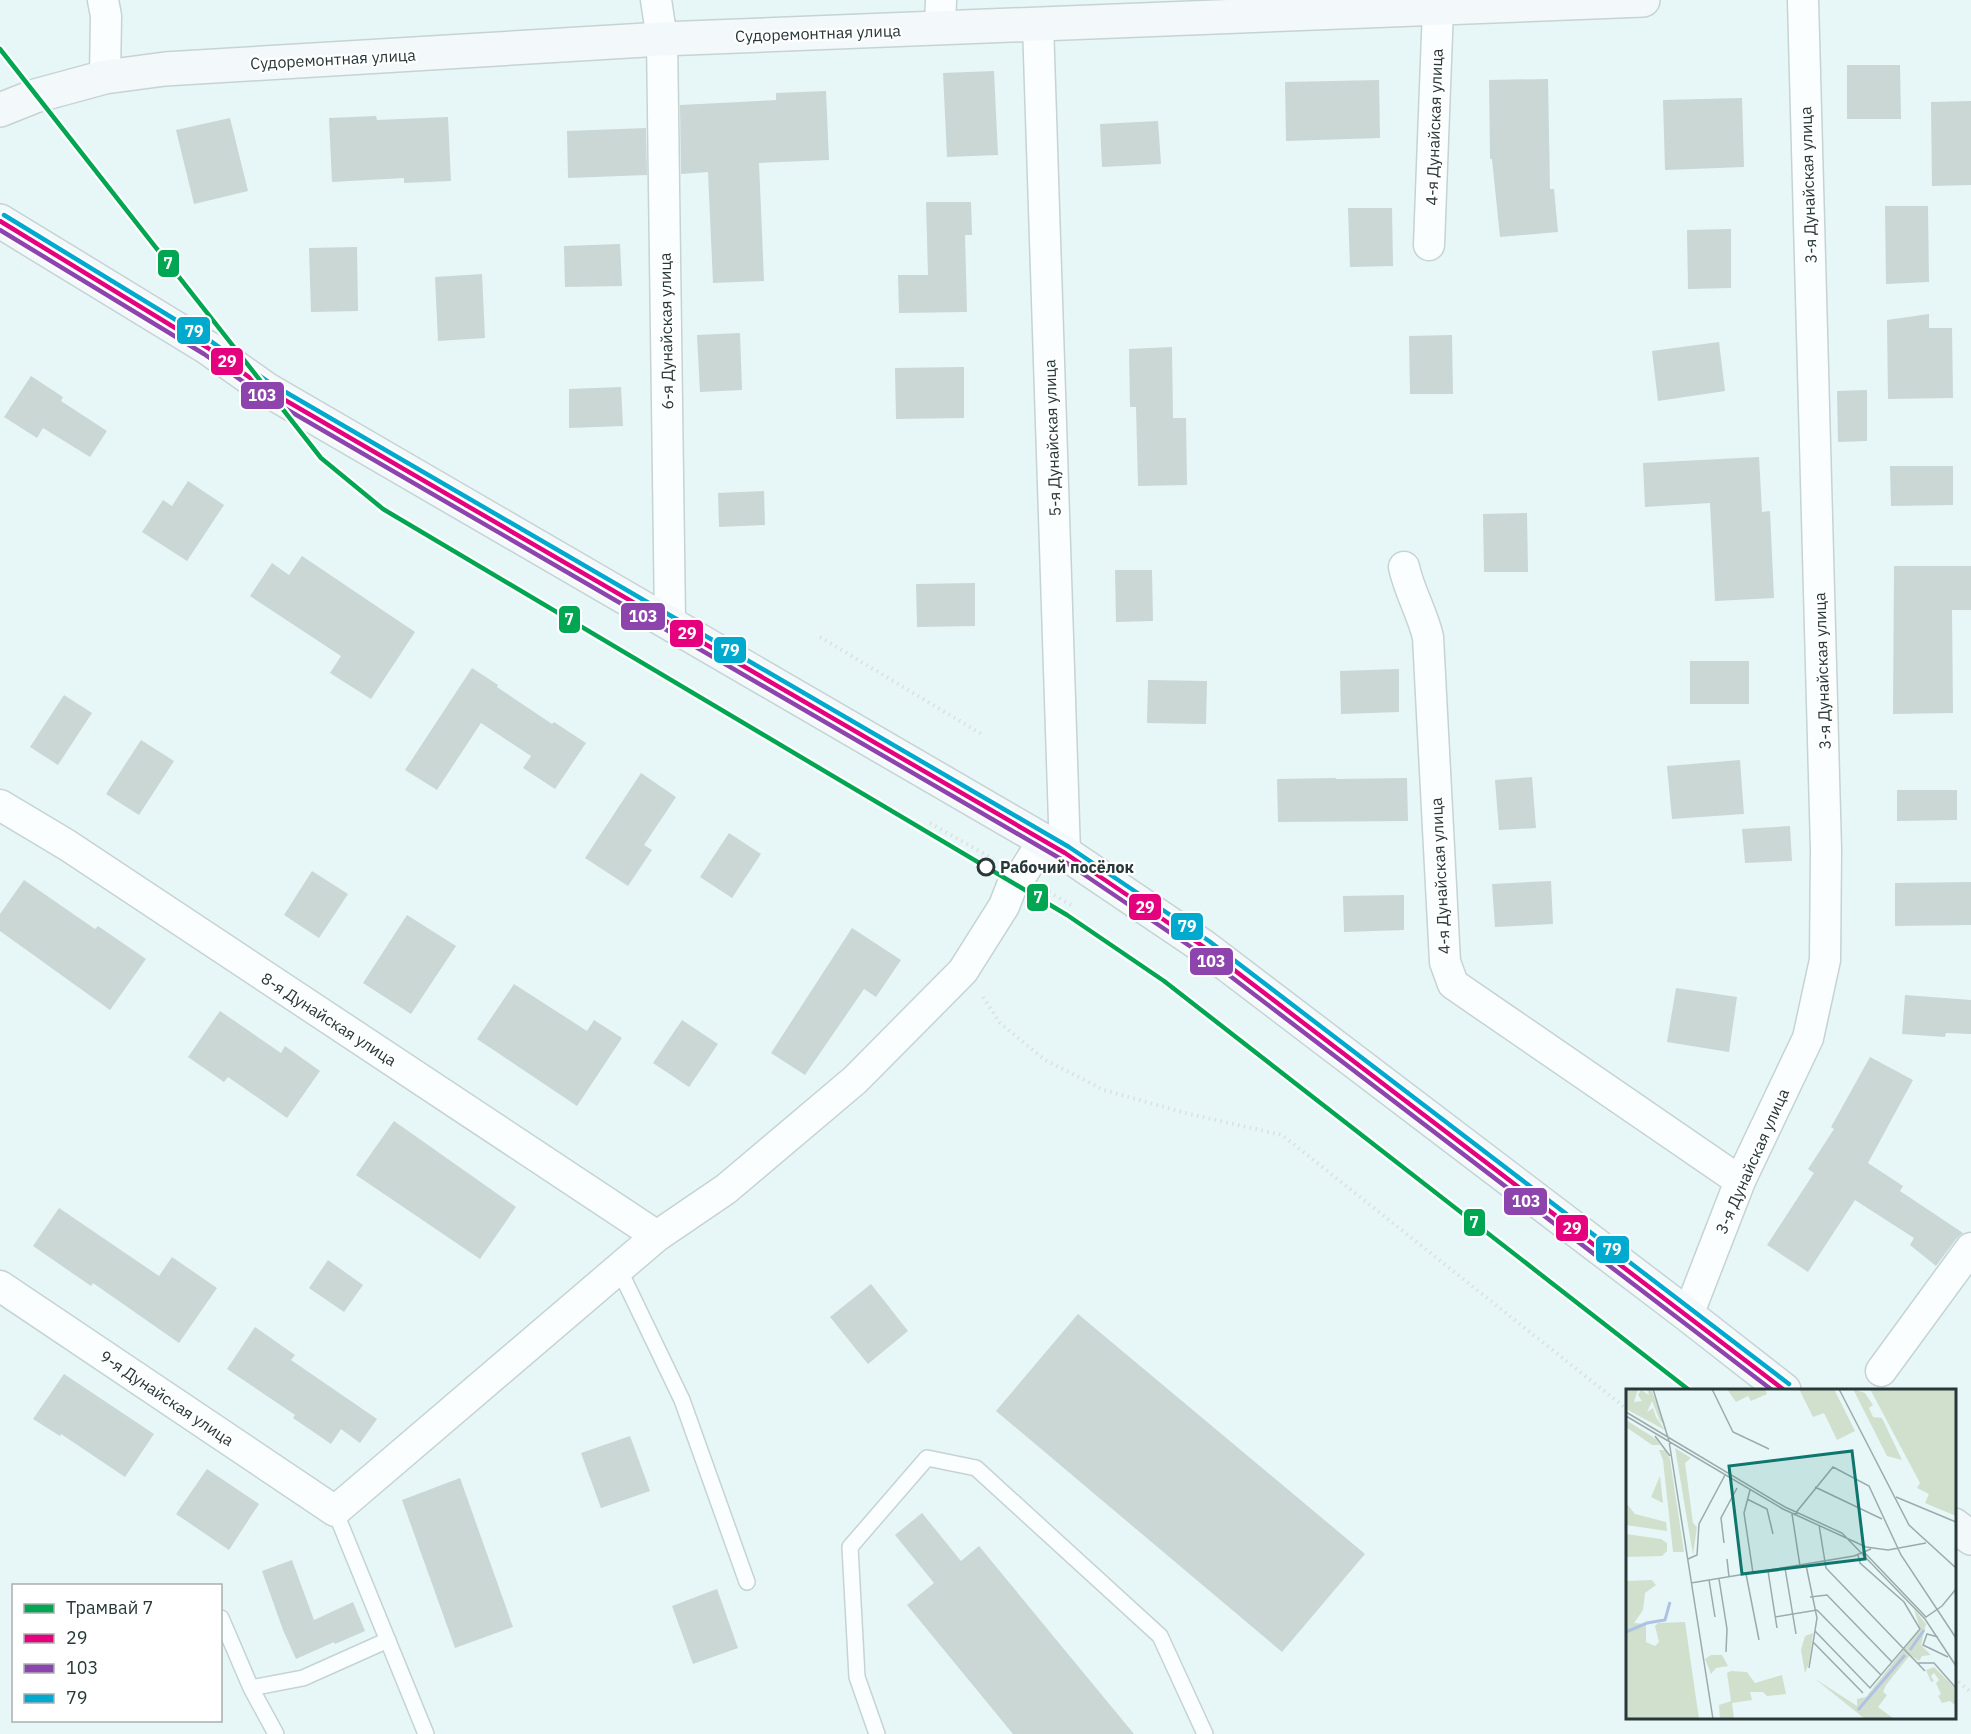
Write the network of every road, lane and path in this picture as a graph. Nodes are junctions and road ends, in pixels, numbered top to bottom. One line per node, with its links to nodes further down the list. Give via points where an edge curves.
1 (103, 0): 11 (street)
2 (656, 0): 10 (street, 6-я Дунайская улица)
3 (1643, 0): 5 (main road, Судоремонтная улица)
4 (1803, 0): 22 (street, 3-я Дунайская улица, via 1826,850 1825,960 1808,1038)
5 (1557, 2): 7 (main road, Судоремонтная улица)
6 (1275, 7): 7 (main road, Судоремонтная улица); 9 (main road, Судоремонтная улица)
7 (1438, 8): 14 (street, 4-я Дунайская улица)
8 (941, 14): 9 (main road, Судоремонтная улица); 10 (main road, Судоремонтная улица)
9 (1038, 24): 20 (street, 5-я Дунайская улица)
10 (662, 39): 11 (main road, Судоремонтная улица, via 165,69); 16 (street, 6-я Дунайская улица)
11 (105, 77): 12 (main road, Судоремонтная улица)
12 (0, 110)
13 (0, 221): 16 (main road, via 208,348 266,388)
14 (1429, 245)
15 (1404, 567): 22 (street, 4-я Дунайская улица, via 1428,637 1444,962 1453,984)
16 (670, 622): 20 (main road)
17 (820, 637): 18 (path)
18 (982, 735)
19 (0, 805): 23 (street, 8-я Дунайская улица)
20 (1054, 847): 21 (street, via 1013,883 1004,906); 27 (main road, via 1204,947)
21 (972, 956): 23 (street, via 963,971 855,1080 726,1189); 30 (path, via 981,993 1000,1023 1046,1060 1104,1090 1282,1135)
22 (1740, 1182): 27 (street, 3-я Дунайская улица)
23 (657, 1236): 25 (street)
24 (1971, 1248): 28 (street)
25 (619, 1269): 31 (street); 34 (lane, via 682,1401)
26 (0, 1286): 31 (street, 9-я Дунайская улица)
27 (1688, 1315): 29 (main road)
28 (1881, 1371)
29 (1783, 1389)
30 (1626, 1408)
31 (335, 1511): 36 (lane)
32 (1956, 1527): 33 (main road)
33 (1971, 1538)
34 (747, 1582)
35 (222, 1620): 38 (lane)
36 (388, 1640): 38 (lane, via 303,1678); 41 (lane)
37 (1956, 1680): 39 (path)
38 (251, 1688): 40 (lane)
39 (1971, 1692)
40 (276, 1734)
41 (426, 1734)
42 (877, 1734): 43 (lane, via 857,1677 850,1547 927,1458 976,1468 1160,1636)
43 (1205, 1734)

